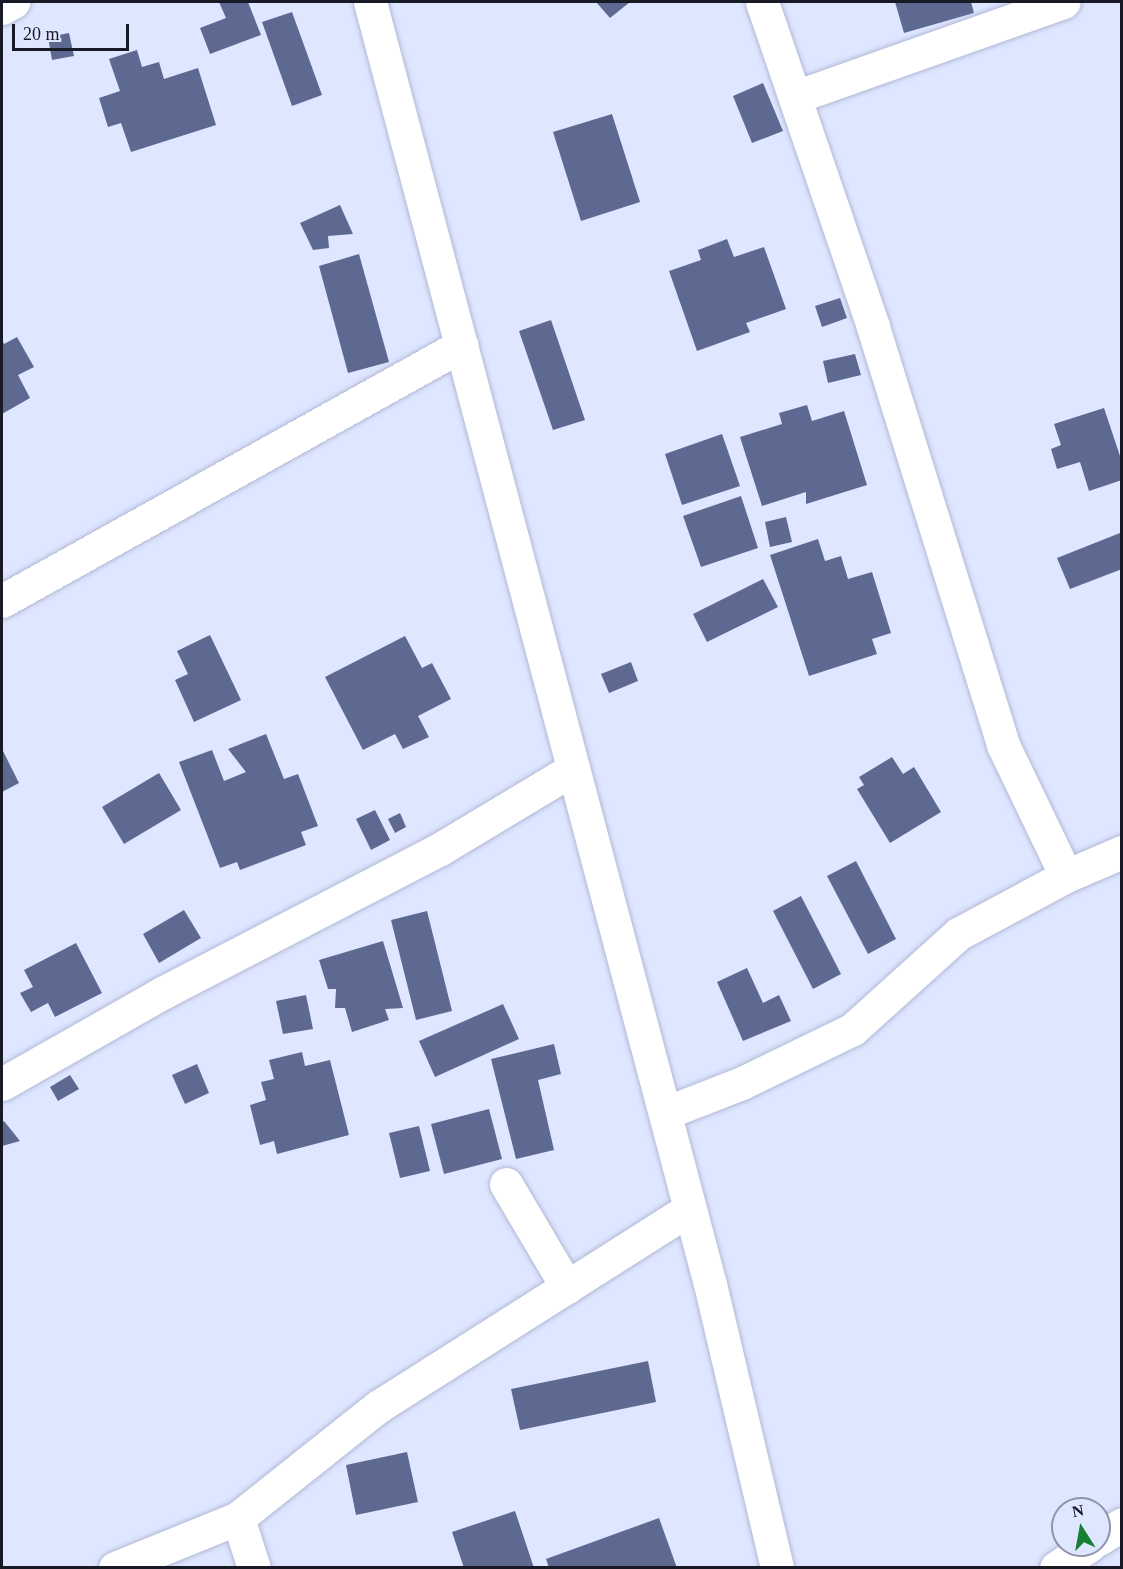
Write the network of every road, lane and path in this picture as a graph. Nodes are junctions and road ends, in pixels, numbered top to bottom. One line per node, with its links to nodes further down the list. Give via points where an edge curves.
1 (13, 2): 5 (street)
2 (370, 2): 7 (street)
3 (762, 2): 6 (street)
4 (1064, 2): 6 (street)
5 (2, 8)
6 (795, 97): 11 (street, via 877,339 1004,744)
7 (462, 345): 8 (street); 9 (street)
8 (2, 601)
9 (573, 769): 12 (street, via 440,849 164,992); 13 (street)
10 (1122, 852): 11 (street)
11 (1066, 876): 13 (street, via 958,934 854,1029 742,1083)
12 (2, 1084)
13 (665, 1113): 15 (street)
14 (506, 1184): 16 (street)
15 (690, 1209): 16 (street); 21 (street)
16 (567, 1287): 17 (street, via 379,1406)
17 (238, 1518): 19 (street); 20 (street)
18 (1072, 1557): 22 (street)
19 (115, 1568)
20 (254, 1568)
21 (777, 1568)
22 (1056, 1568)

